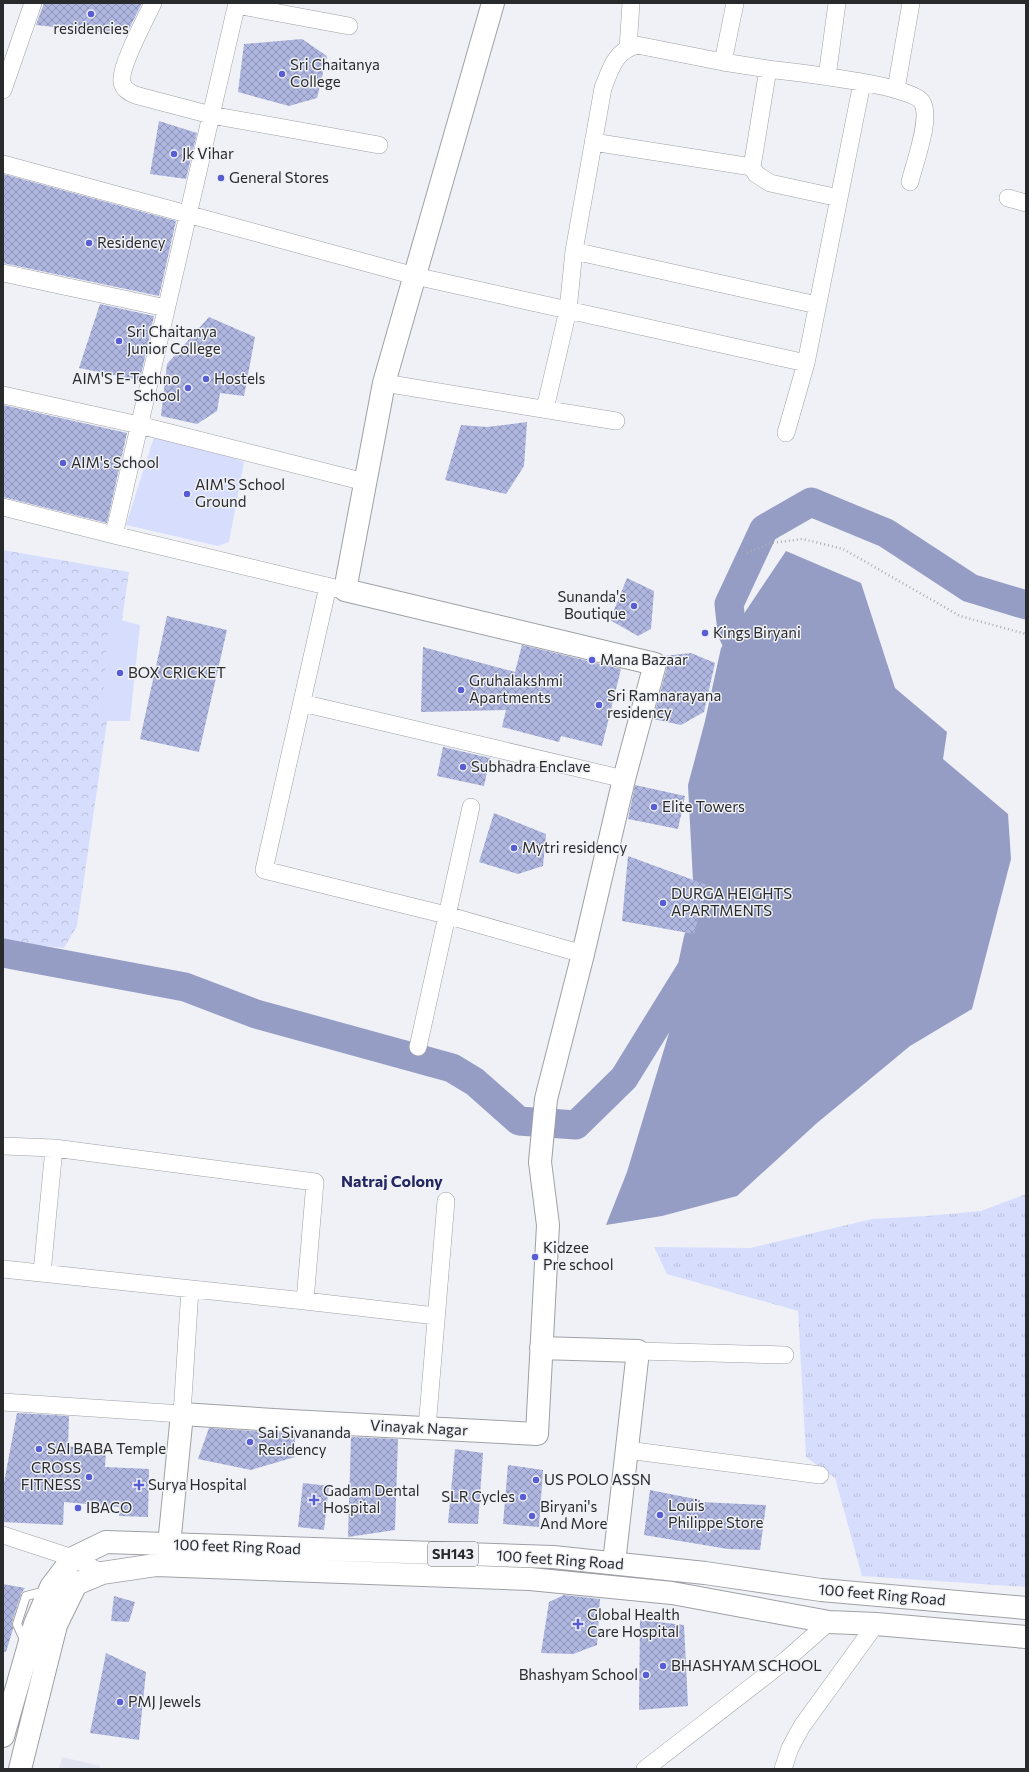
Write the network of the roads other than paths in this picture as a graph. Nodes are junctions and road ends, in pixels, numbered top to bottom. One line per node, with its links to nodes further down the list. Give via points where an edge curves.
1 (33, 3): 16 (street)
2 (153, 3): 17 (street, via 126,62 122,76 123,87 135,95)
3 (493, 3): 29 (street)
4 (631, 3): 10 (street)
5 (735, 3): 11 (street)
6 (837, 3): 13 (street)
7 (912, 3): 15 (street)
8 (237, 4): 9 (street); 17 (street)
9 (349, 26)
10 (628, 48): 11 (street, via 638,45 650,46); 18 (street, via 621,52 612,66 603,88)
11 (723, 62): 12 (street)
12 (768, 69): 13 (street); 21 (street)
13 (827, 77): 14 (street)
14 (862, 83): 15 (street); 23 (street)
15 (896, 89): 22 (street, via 914,95 922,102 925,113 924,128)
16 (3, 90)
17 (211, 115): 19 (street); 26 (street)
18 (593, 142): 21 (street); 27 (street)
19 (380, 145)
20 (3, 164): 26 (street)
21 (752, 166): 23 (street, via 756,174 770,183)
22 (910, 182)
23 (839, 198): 30 (street)
24 (1008, 198): 25 (street)
25 (1026, 203)
26 (188, 215): 29 (street); 31 (street)
27 (574, 251): 30 (street); 32 (street)
28 (3, 273): 31 (street)
29 (415, 276): 32 (street); 34 (street)
30 (817, 305): 33 (street)
31 (166, 308): 38 (street)
32 (568, 310): 33 (street); 36 (street)
33 (806, 363): 39 (street)
34 (384, 383): 36 (street); 40 (street)
35 (3, 395): 38 (street)
36 (545, 409): 37 (street)
37 (616, 421)
38 (139, 425): 40 (street); 42 (street)
39 (786, 433)
40 (365, 482): 43 (street)
41 (3, 507): 42 (street)
42 (114, 535): 43 (street)
43 (336, 588): 44 (street); 45 (street, via 655,664)
44 (302, 703): 45 (street); 47 (street, via 264,870)
45 (624, 779): 48 (street)
46 (471, 807): 47 (street)
47 (446, 915): 48 (street); 49 (street)
48 (583, 954): 58 (street, via 546,1098 540,1162 548,1225)
49 (418, 1047)
50 (3, 1146): 51 (street)
51 (54, 1148): 54 (street); 56 (street, via 315,1182)
52 (446, 1201): 57 (street)
53 (3, 1269): 54 (street)
54 (42, 1273): 55 (street)
55 (190, 1289): 56 (street); 62 (street)
56 (305, 1301): 57 (street)
57 (436, 1316): 63 (street)
58 (542, 1348): 59 (street); 63 (street, Vinayak Nagar, via 537,1434)
59 (638, 1351): 60 (street); 64 (street)
60 (785, 1355)
61 (3, 1402): 62 (street)
62 (182, 1414): 63 (street, Vinayak Nagar); 67 (street)
63 (426, 1428)
64 (627, 1450): 65 (street); 69 (street)
65 (820, 1475)
66 (3, 1536): 68 (street)
67 (170, 1545): 68 (street, 100 feet Ring Road / SH143, via 106,1542); 69 (street, 100 feet Ring Road / SH143, via 553,1557)
68 (73, 1558): 70 (street); 76 (street, 100 feet Ring Road / SH143, via 49,1590 35,1624)
69 (614, 1563): 71 (street); 72 (street, 100 feet Ring Road / SH143, via 821,1590)
70 (102, 1573): 71 (street, 100 feet Ring Road / SH143, via 156,1565 530,1579); 77 (street, 100 feet Ring Road / SH143, via 76,1584 56,1625)
71 (612, 1587): 73 (street, 100 feet Ring Road / SH143, via 672,1593)
72 (1026, 1608)
73 (829, 1622): 74 (street, 100 feet Ring Road / SH143); 78 (street, via 786,1660)
74 (876, 1624): 75 (street, 100 feet Ring Road / SH143); 79 (street, via 802,1726 790,1748)
75 (1026, 1637)
76 (3, 1736)
77 (20, 1769)
78 (645, 1769)
79 (783, 1769)

